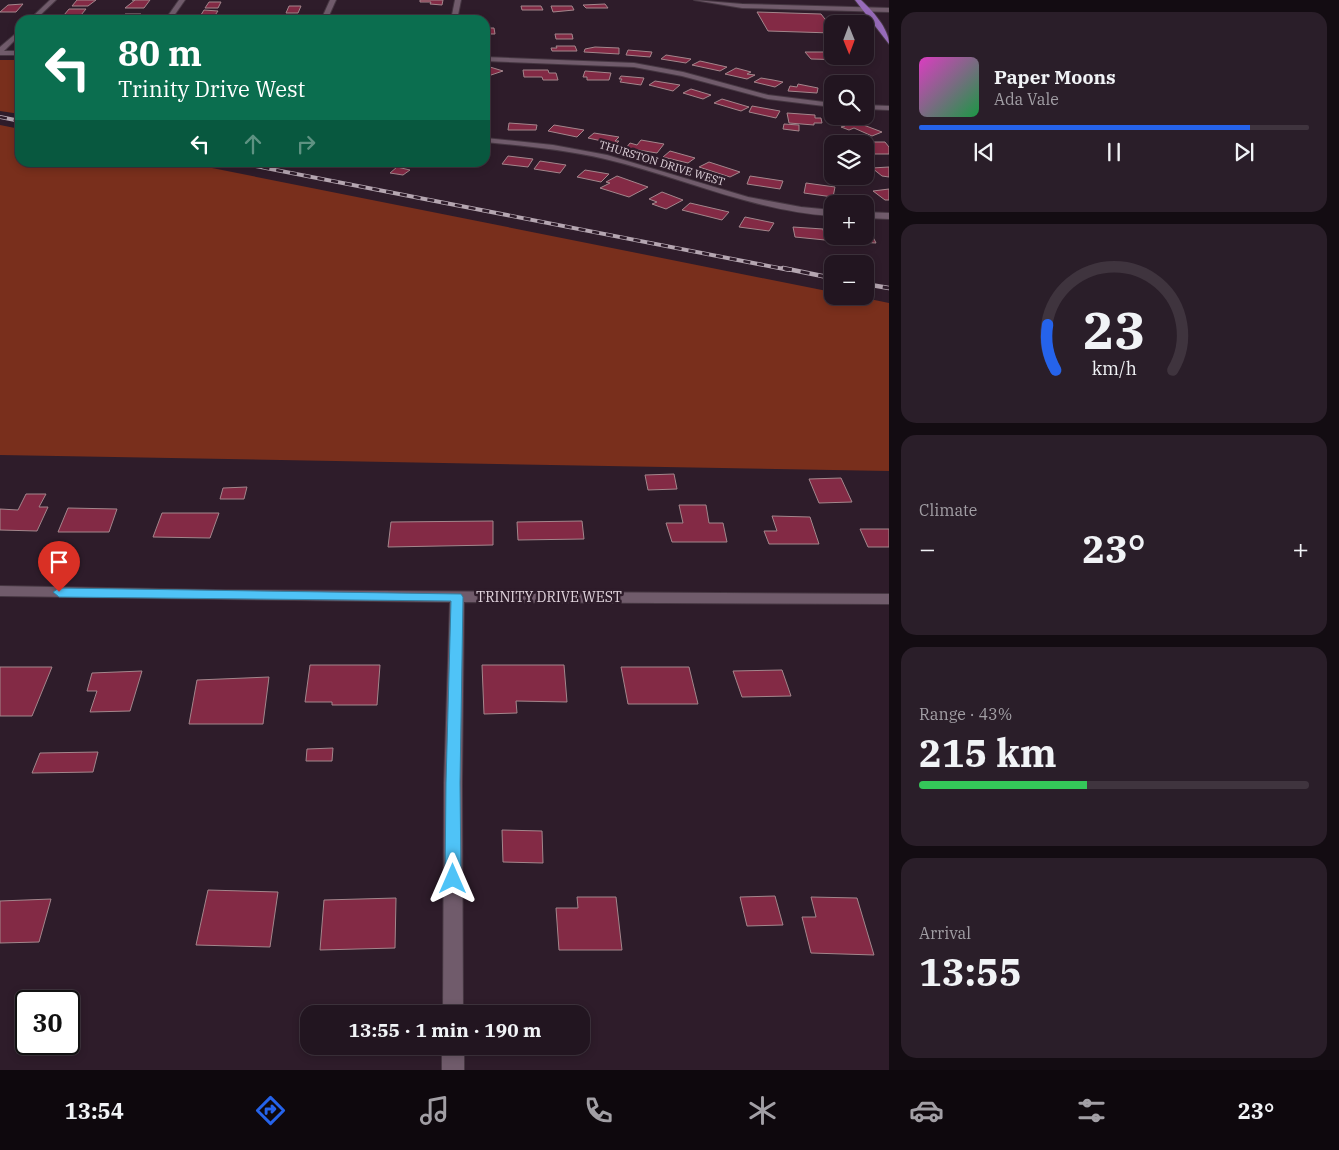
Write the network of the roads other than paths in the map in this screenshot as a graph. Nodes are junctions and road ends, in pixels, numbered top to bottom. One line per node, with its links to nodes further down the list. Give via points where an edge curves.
1 (53, 0): 11 (street)
2 (182, 0): 12 (street)
3 (333, 0): 13 (street)
4 (458, 0): 14 (street)
5 (697, 0): 8 (street, via 742,6)
6 (858, 0): 9 (main road)
7 (843, 2): 8 (street)
8 (848, 9): 9 (street)
9 (867, 9): 10 (street); 16 (main road)
10 (889, 10)
11 (37, 15)
12 (172, 15)
13 (326, 15)
14 (455, 15)
15 (15, 37): 17 (street)
16 (889, 42)
17 (0, 52): 18 (street)
18 (15, 53)
19 (490, 59): 20 (street, via 634,65 683,74 768,97)
20 (824, 104)
21 (874, 107): 22 (street)
22 (889, 108)
23 (490, 140): 24 (street, THURSTON DRIVE WEST, via 553,146 599,155 746,199)
24 (824, 212)
25 (874, 216): 26 (street)
26 (889, 216)
27 (0, 591): 28 (street, TRINITY DRIVE WEST)
28 (457, 597): 29 (street, TRINITY DRIVE WEST); 30 (street)
29 (889, 599)
30 (453, 1005)
31 (453, 1055): 32 (street)
32 (454, 1070)

